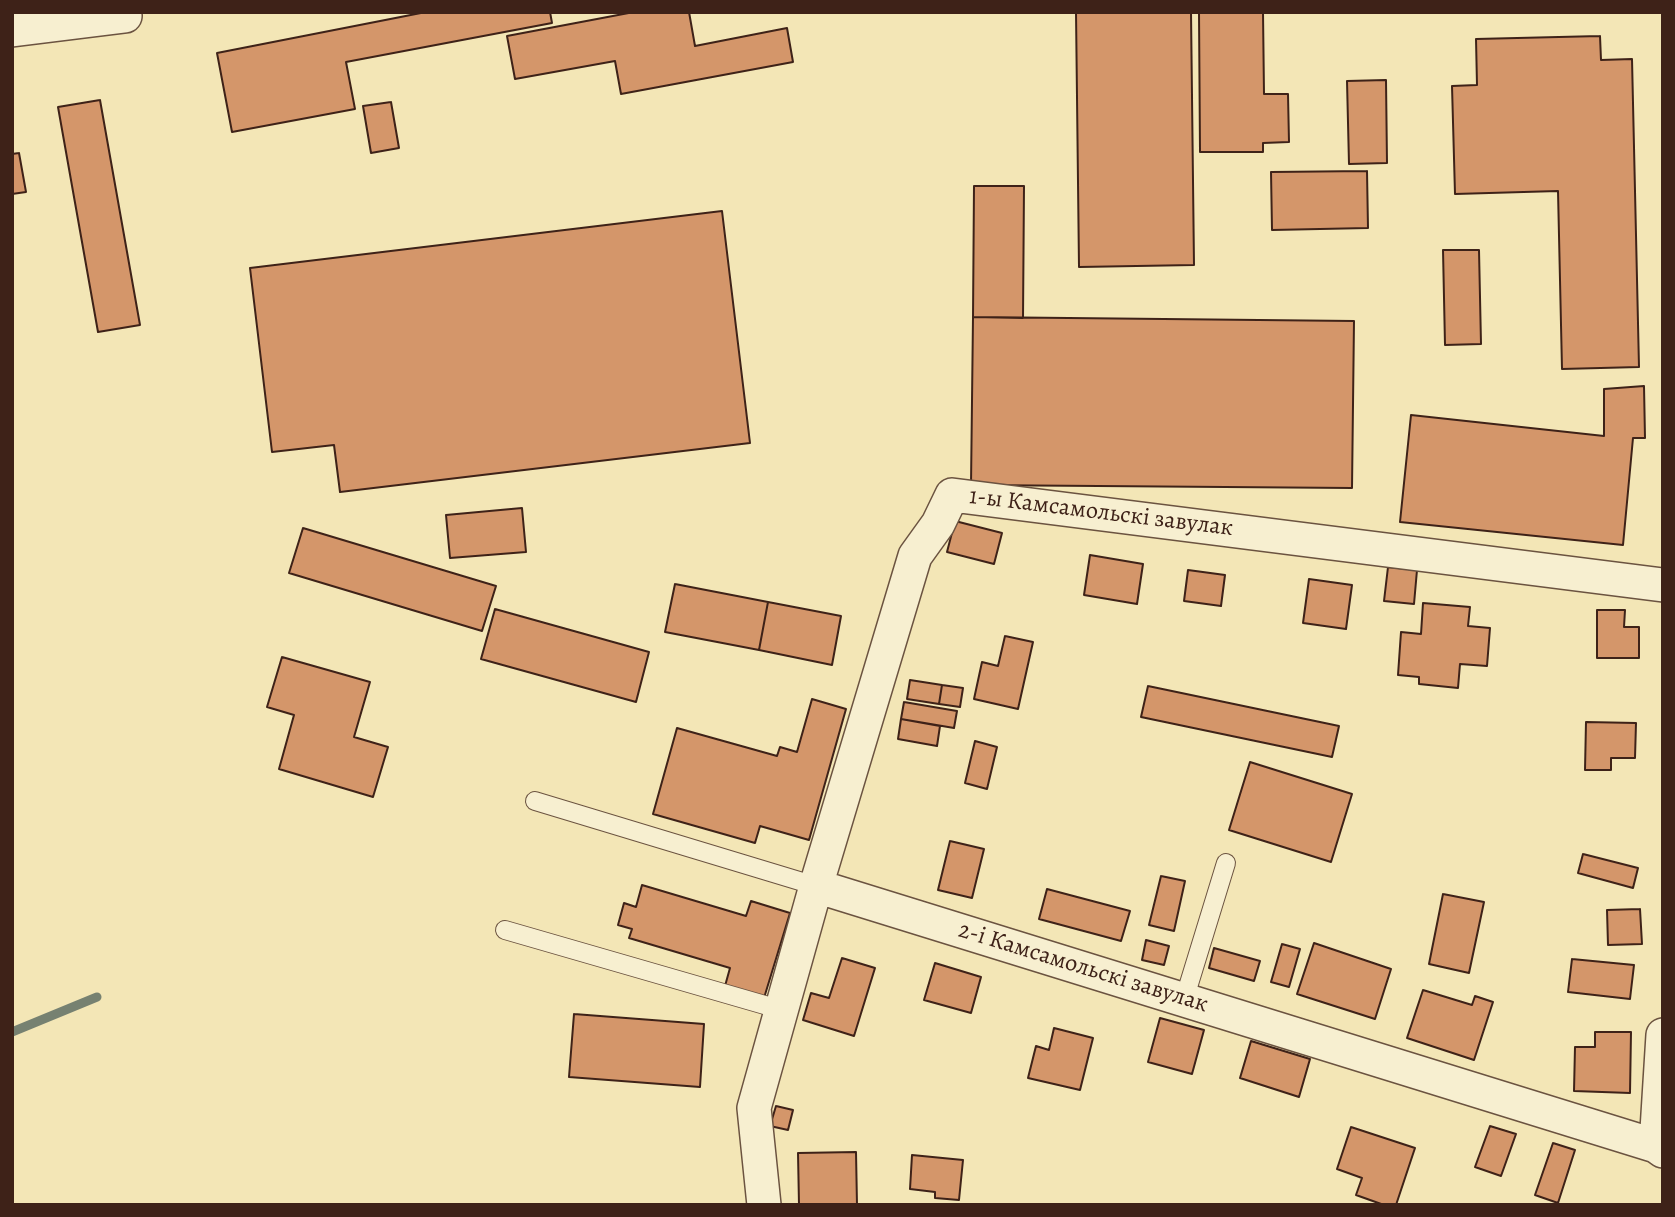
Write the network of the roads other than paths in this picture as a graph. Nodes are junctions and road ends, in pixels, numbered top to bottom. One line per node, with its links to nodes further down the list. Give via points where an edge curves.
1 (124, 12): 2 (street, via 125,16)
2 (12, 30)
3 (1663, 585): 6 (street, 1-ы Камсамольскі завулак, via 951,495 938,524 915,556)
4 (535, 801): 6 (lane)
5 (1226, 863): 8 (lane)
6 (816, 886): 8 (street, 2-і Камсамольскі завулак); 9 (street)
7 (505, 930): 9 (lane)
8 (1184, 1000): 11 (street, 2-і Камсамольскі завулак)
9 (782, 1010): 12 (street, via 754,1108)
10 (1663, 1035): 11 (street)
11 (1659, 1148)
12 (764, 1205)

